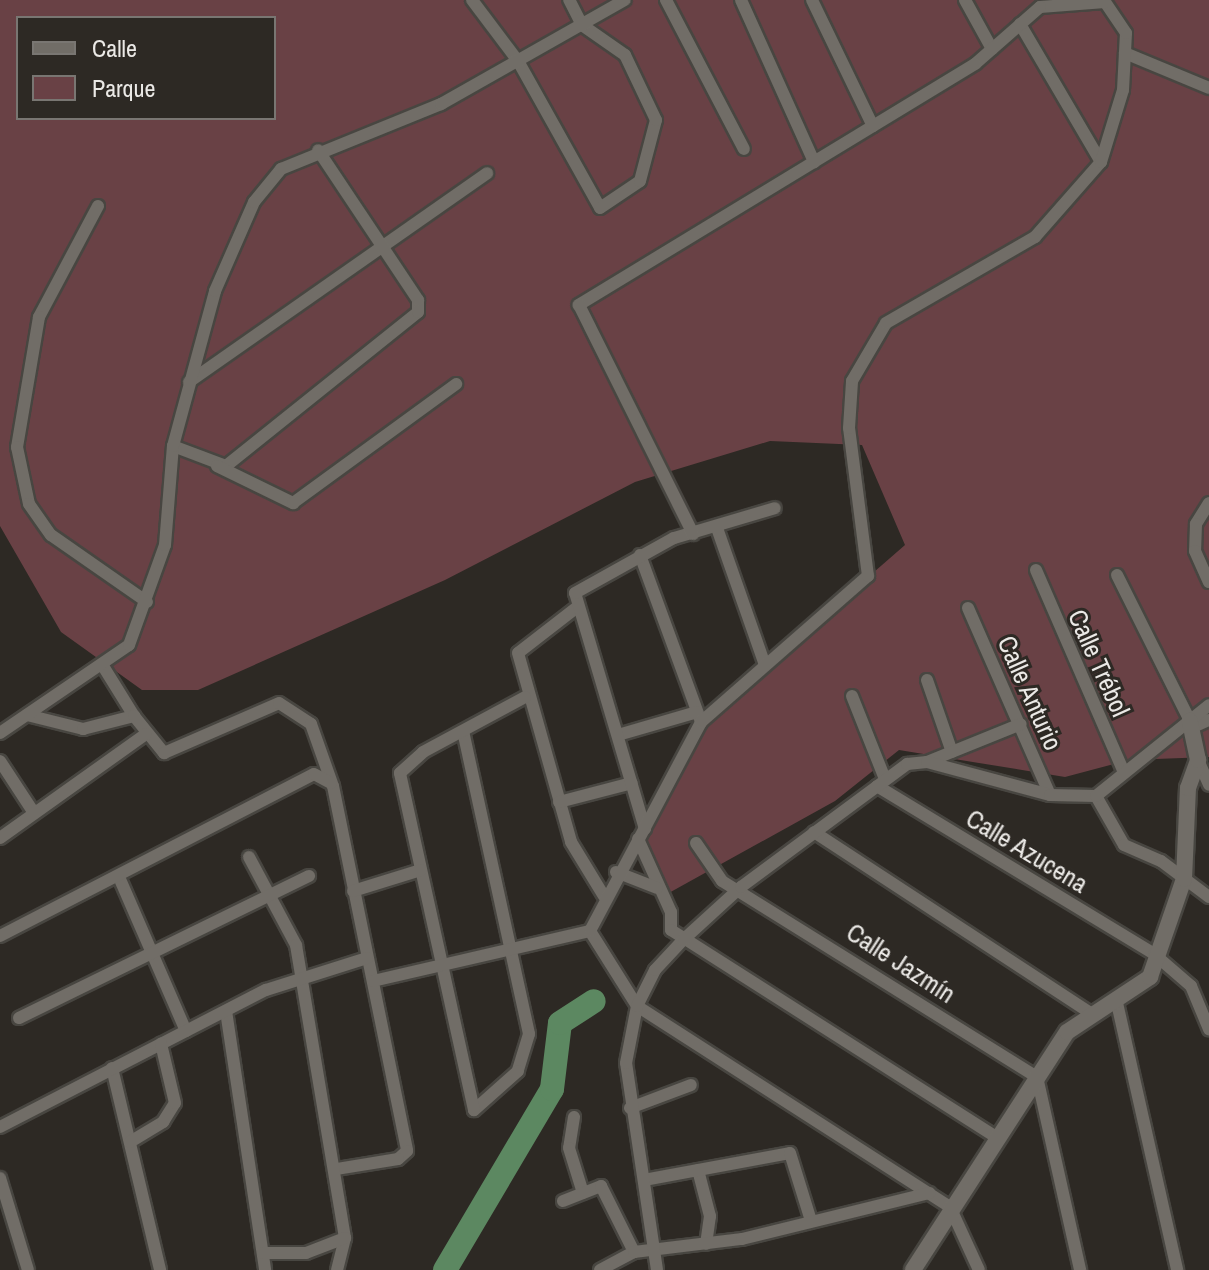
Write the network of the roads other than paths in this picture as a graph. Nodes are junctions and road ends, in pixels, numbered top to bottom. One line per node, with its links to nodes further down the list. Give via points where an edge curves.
1 (472, 0): 13 (street)
2 (569, 0): 10 (street)
3 (625, 0): 10 (street)
4 (666, 0): 16 (street)
5 (741, 0): 18 (street)
6 (812, 0): 15 (street)
7 (965, 0): 11 (street)
8 (1067, 0): 9 (street, via 1040,7); 12 (street, via 1105,2 1117,12)
9 (1020, 24): 11 (street); 19 (street)
10 (582, 25): 13 (street); 13 (street, via 625,55 656,120 640,181 600,208)
11 (992, 49): 15 (street)
12 (1125, 53): 14 (street); 19 (street, via 1123,90)
13 (518, 61): 17 (street, via 441,104)
14 (1209, 88)
15 (873, 126): 18 (street)
16 (744, 149)
17 (318, 150): 22 (street); 23 (street, via 281,169 254,202 215,291)
18 (814, 162): 30 (street, via 579,305)
19 (1101, 162): 38 (street, via 1077,198 1035,237 886,323 868,347 852,381 849,428 868,576)
20 (487, 173): 22 (street)
21 (98, 206): 35 (street, via 39,317 17,447 29,504 51,535)
22 (380, 243): 23 (street); 26 (street, via 418,300 418,312)
23 (189, 382): 25 (street)
24 (456, 384): 26 (street, via 293,503)
25 (173, 446): 26 (street); 35 (street, via 165,545)
26 (217, 466)
27 (1209, 503): 34 (street, via 1196,524 1195,551)
28 (775, 508): 29 (street)
29 (717, 528): 30 (street); 38 (street)
30 (693, 534): 31 (street)
31 (640, 555): 36 (street, via 581,584); 46 (street)
32 (1036, 570): 57 (street, Calle Trébol)
33 (1117, 575): 47 (street)
34 (1209, 582)
35 (147, 602): 39 (street, via 129,645)
36 (576, 608): 42 (street, via 518,653); 52 (street)
37 (968, 608): 48 (street, Calle Anturio)
38 (764, 662): 46 (street)
39 (103, 666): 44 (street); 45 (street)
40 (927, 680): 53 (street)
41 (852, 696): 58 (street)
42 (525, 697): 49 (street); 64 (street)
43 (1209, 705): 47 (street)
44 (27, 715): 45 (street, via 83,729); 50 (street)
45 (134, 716): 51 (street)
46 (699, 717): 52 (street); 67 (street)
47 (1197, 723): 54 (street); 57 (street)
48 (1021, 724): 53 (street); 62 (street, Calle Anturio)
49 (463, 731): 71 (street, via 400,773); 85 (street)
50 (0, 733)
51 (146, 734): 61 (street, via 164,753 279,703 311,724); 65 (street)
52 (618, 735): 60 (street)
53 (952, 752): 56 (street)
54 (1198, 760): 59 (street); 75 (street, via 1188,788)
55 (0, 761): 65 (street)
56 (927, 762): 58 (street, via 907,764); 62 (street)
57 (1124, 772): 63 (street)
58 (881, 782): 66 (street); 87 (street, Calle Azucena)
59 (1208, 782)
60 (632, 783): 64 (street); 67 (street)
61 (333, 786): 74 (street, via 314,774); 78 (street)
62 (1050, 795): 63 (street)
63 (1096, 796): 75 (street, via 1124,845)
64 (559, 802): 81 (street, via 582,870)
65 (34, 813): 68 (street)
66 (814, 832): 76 (street); 95 (street)
67 (642, 834): 72 (street); 77 (street)
68 (0, 838)
69 (696, 843): 76 (street, Calle Jazmín, via 722,881)
70 (249, 857): 79 (street)
71 (421, 870): 78 (street); 89 (street)
72 (616, 872): 77 (street); 81 (street)
73 (309, 876): 79 (street)
74 (119, 877): 83 (street); 86 (street)
75 (1184, 879): 80 (street); 87 (street)
76 (741, 887): 84 (street); 101 (street, Calle Jazmín)
77 (657, 888): 84 (street, via 671,912 671,930)
78 (353, 891): 88 (street)
79 (273, 892): 86 (street); 90 (street)
80 (1208, 895)
81 (604, 896): 82 (street)
82 (590, 931): 85 (street); 93 (street)
83 (0, 936)
84 (683, 940): 93 (street, via 655,970); 106 (street)
85 (515, 947): 89 (street); 89 (street, via 529,1034 518,1071 474,1110)
86 (151, 953): 96 (street); 98 (street)
87 (1154, 954): 92 (street, via 1150,977); 97 (street, Calle Azucena, via 1191,986)
88 (367, 958): 90 (street); 91 (street)
89 (443, 964): 91 (street)
90 (302, 975): 94 (street); 108 (street)
91 (373, 981): 108 (street, via 407,1151 398,1159)
92 (1117, 1003): 95 (street); 131 (street)
93 (637, 1006): 103 (street, via 626,1063); 113 (street)
94 (226, 1011): 98 (street); 121 (street)
95 (1089, 1012): 101 (street)
96 (19, 1018)
97 (1209, 1029)
98 (186, 1031): 99 (street)
99 (161, 1044): 100 (street); 107 (street, via 175,1103 163,1122)
100 (112, 1068): 105 (street); 107 (street)
101 (1037, 1077): 106 (street); 130 (street)
102 (691, 1085): 103 (street)
103 (630, 1108): 111 (street)
104 (574, 1117): 112 (street, via 569,1148)
105 (0, 1127)
106 (997, 1138): 115 (street)
107 (130, 1142): 123 (street)
108 (336, 1169): 117 (street)
109 (698, 1170): 111 (street); 116 (street, via 790,1153); 118 (street, via 710,1216)
110 (0, 1178): 122 (street)
111 (644, 1180): 119 (street)
112 (583, 1193): 114 (street); 120 (street, via 601,1186)
113 (929, 1193): 115 (street); 116 (street)
114 (563, 1201)
115 (950, 1207): 128 (street); 129 (street)
116 (811, 1221): 118 (street)
117 (345, 1238): 121 (street, via 306,1253); 125 (street)
118 (706, 1244): 119 (street)
119 (652, 1248): 120 (street); 127 (street)
120 (634, 1252): 126 (street)
121 (263, 1253): 124 (street)
122 (28, 1270)
123 (160, 1270)
124 (265, 1270)
125 (337, 1270)
126 (600, 1270)
127 (657, 1270)
128 (913, 1270)
129 (979, 1270)
130 (1080, 1270)
131 (1177, 1270)

